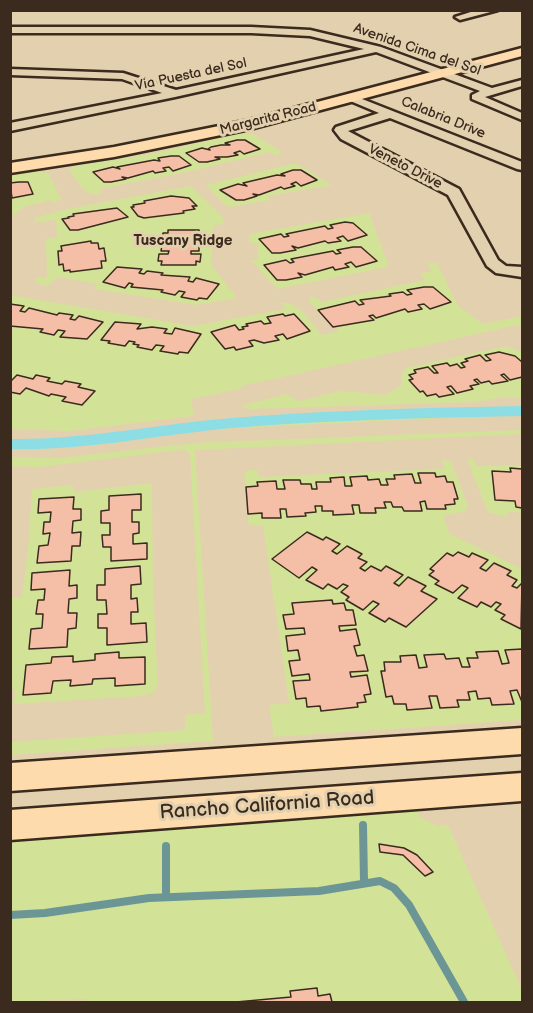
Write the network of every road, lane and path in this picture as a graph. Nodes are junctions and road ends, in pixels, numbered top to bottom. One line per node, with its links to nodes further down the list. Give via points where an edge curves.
1 (494, 10): 2 (street)
2 (460, 17)
3 (10, 30): 5 (street, Avenida Cima del Sol, via 284,31 338,38)
4 (522, 44): 7 (main road, Margarita Road)
5 (377, 50): 7 (street, Avenida Cima del Sol); 11 (street, Via Puesta del Sol)
6 (522, 52): 7 (main road, Margarita Road)
7 (435, 71): 10 (street, Avenida Cima del Sol); 12 (main road, Margarita Road); 16 (main road, Margarita Road, via 167,134)
8 (10, 72): 11 (street, via 123,76)
9 (522, 83): 10 (street)
10 (490, 91): 14 (street, via 476,97)
11 (175, 94): 15 (street, Via Puesta del Sol)
12 (352, 98): 13 (street, Calabria Drive); 18 (main road, Margarita Road, via 162,143)
13 (392, 113): 17 (street, Calabria Drive); 19 (street, Veneto Drive, via 340,130 454,192 492,263 502,270)
14 (522, 117)
15 (10, 127)
16 (10, 159)
17 (522, 166)
18 (10, 168)
19 (522, 272)
20 (522, 741): 21 (main road)
21 (10, 777)
22 (522, 787): 23 (main road, Rancho California Road)
23 (10, 825)

